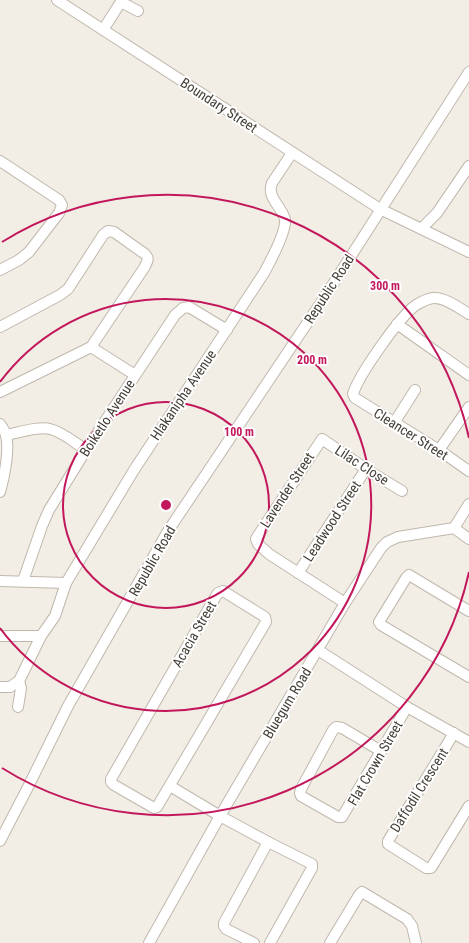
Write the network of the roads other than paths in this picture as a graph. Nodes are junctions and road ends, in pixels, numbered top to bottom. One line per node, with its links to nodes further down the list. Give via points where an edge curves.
1 (57, 0): 4 (street, Boundary Street)
2 (121, 1): 3 (street); 4 (street)
3 (138, 11)
4 (103, 30): 6 (street, Boundary Street)
5 (469, 72): 9 (street, Republic Road)
6 (292, 153): 9 (street, Boundary Street); 16 (street, Hlakanipha Avenue, via 270,188 285,222 280,239 261,279)
7 (0, 160): 12 (street, via 59,200 62,206 29,252)
8 (469, 166): 10 (street, via 440,210)
9 (380, 209): 10 (street, Boundary Street); 56 (street, Republic Road, via 168,531 68,706)
10 (421, 229): 11 (street, Boundary Street)
11 (469, 252)
12 (0, 270)
13 (469, 314): 14 (street, via 442,299 432,298 416,305)
14 (397, 324): 19 (street); 23 (street, Cleancer Street, via 354,391 354,396)
15 (0, 326): 17 (street, via 68,289 103,235 111,231 145,254 148,260)
16 (227, 330): 18 (street, Boiketlo Avenue, via 192,308 183,308 175,315); 39 (street, Hlakanipha Avenue, via 146,451)
17 (91, 347): 18 (street); 21 (street)
18 (136, 375): 27 (street, Boiketlo Avenue)
19 (469, 375)
20 (415, 390): 23 (street)
21 (0, 392)
22 (469, 407): 28 (street)
23 (394, 423): 28 (street, Cleancer Street)
24 (0, 424): 25 (street)
25 (6, 435): 27 (street, via 50,429 61,433); 32 (street, via 6,460)
26 (322, 440): 29 (street, Lilac Close); 36 (street, Lavender Street, via 257,537 257,542 269,554)
27 (86, 450): 38 (street, Boiketlo Avenue, via 47,514)
28 (439, 450): 30 (street, Cleancer Street)
29 (366, 469): 31 (street, Lilac Close); 36 (street, Leadwood Street)
30 (469, 471)
31 (402, 491)
32 (0, 492)
33 (469, 504): 34 (street)
34 (454, 528): 35 (street); 40 (street, Bluegum Road, via 398,537 387,542)
35 (469, 539)
36 (298, 573): 40 (street)
37 (0, 581): 38 (street)
38 (23, 581): 39 (street)
39 (66, 583): 43 (street, Hlakanipha Avenue, via 55,616)
40 (345, 602): 44 (street, Bluegum Road)
41 (469, 611): 45 (street, via 409,575 379,622)
42 (0, 636): 43 (street)
43 (41, 636): 46 (street, Hlakanipha Avenue)
44 (318, 650): 49 (street); 55 (street, Bluegum Road)
45 (469, 677)
46 (19, 681): 47 (street, via 10,687); 48 (street, via 21,688)
47 (0, 687)
48 (18, 707)
49 (407, 707): 50 (street); 52 (street, Flat Crown Street)
50 (454, 733): 51 (street); 54 (street, Daffodil Crescent, via 388,844 426,868 431,868)
51 (469, 742)
52 (381, 751): 52 (street, Flat Crown Street, via 341,818 303,798 300,793 333,730 337,727)
53 (170, 786): 53 (street, Acacia Street, via 154,808 114,785 111,780 216,596 223,591 266,618 266,622); 55 (street)
54 (469, 806)
55 (220, 816): 57 (street); 58 (street, Bluegum Road)
56 (0, 841)
57 (268, 842): 59 (street, via 224,923 226,929); 60 (street, via 313,865)
58 (149, 943)
59 (254, 943)
60 (270, 943)
61 (330, 943): 62 (street, via 362,892 407,919 412,926)
62 (416, 943)

